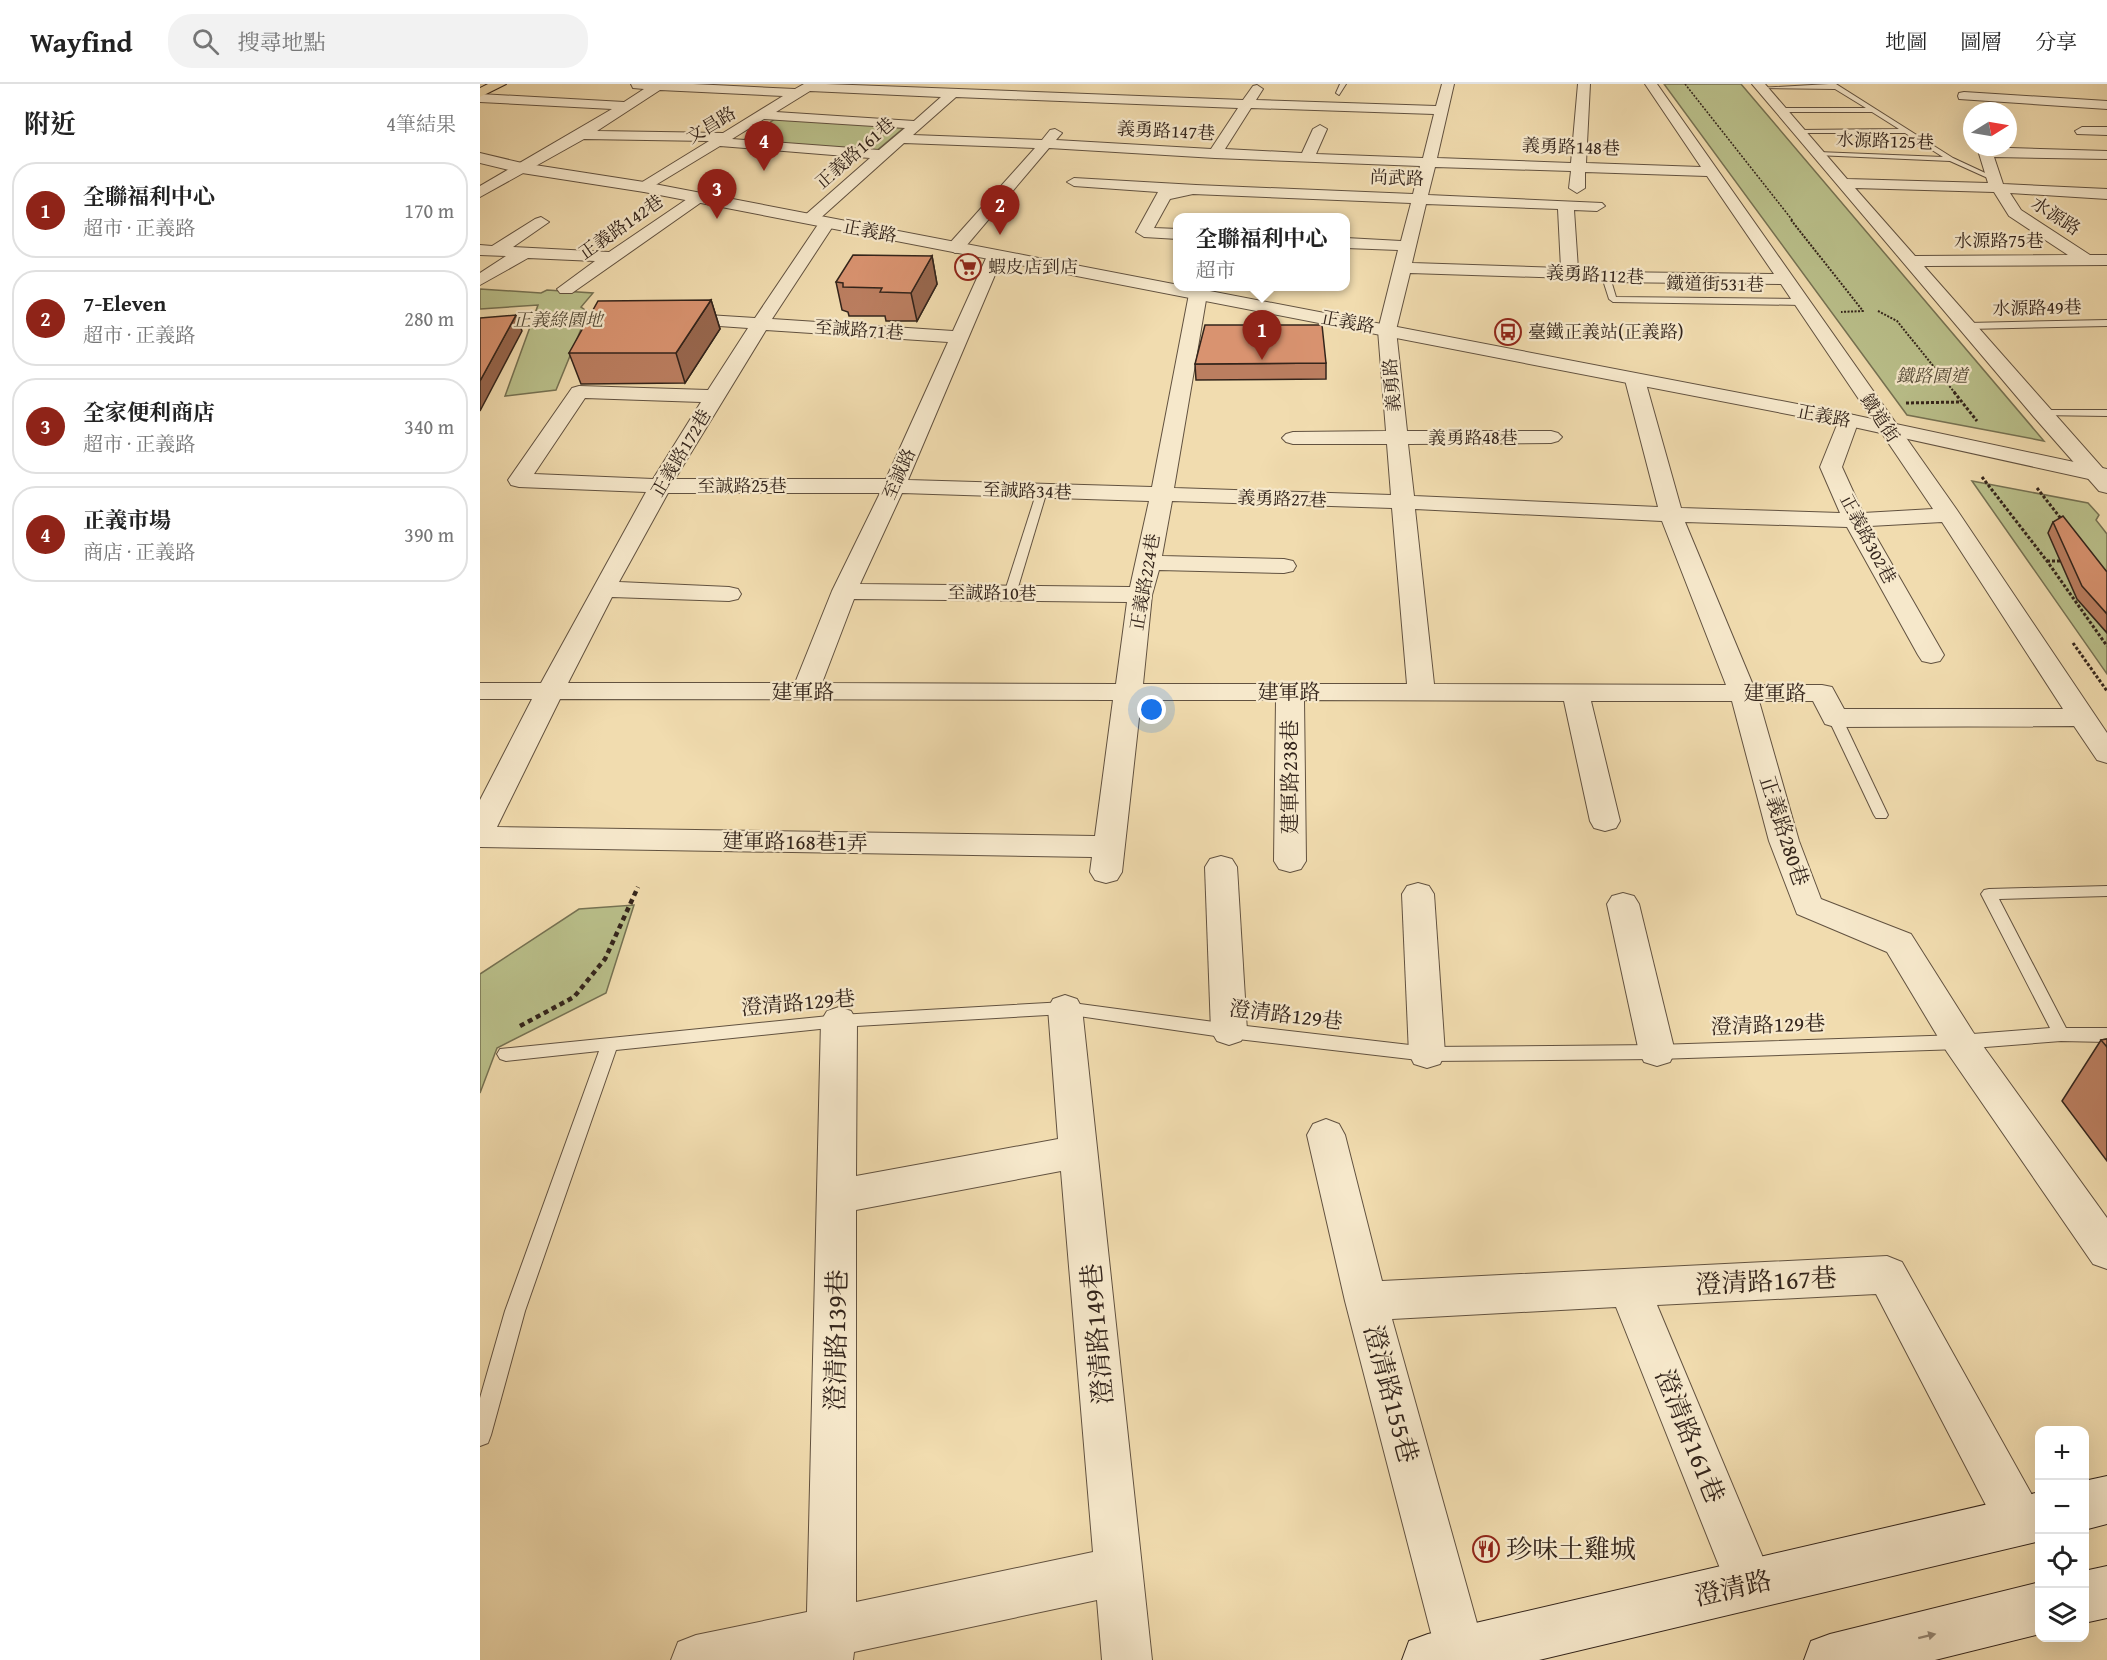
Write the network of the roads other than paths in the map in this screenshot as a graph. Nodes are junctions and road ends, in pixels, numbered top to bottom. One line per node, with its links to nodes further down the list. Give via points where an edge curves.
1 (499, 84): 17 (main road)
2 (624, 84): 10 (street)
3 (1099, 84): 22 (street)
4 (1261, 84): 23 (street)
5 (1343, 84): 20 (lane)
6 (1448, 84): 27 (street, 義勇路)
7 (1584, 84): 52 (street)
8 (1651, 84): 54 (street, 鐵道街)
9 (1956, 84): 24 (street, via 1966,102)
10 (657, 86): 11 (street); 26 (street)
11 (715, 86): 18 (street)
12 (828, 86): 15 (street, 文昌路); 18 (street, 文昌路, via 807,87)
13 (1760, 86): 14 (lane); 28 (street)
14 (1835, 86): 29 (lane)
15 (909, 87): 19 (street, 文昌路)
16 (2057, 90): 24 (street)
17 (480, 93)
18 (797, 93): 30 (street, 文昌路)
19 (953, 93): 22 (street, 文昌路); 31 (street, 正義路161巷)
20 (1339, 93)
21 (480, 98): 26 (street)
22 (1084, 99): 23 (street, 文昌路)
23 (1245, 104): 27 (street, 文昌路); 43 (street)
24 (2075, 104): 25 (street)
25 (2107, 105)
26 (625, 110): 38 (street)
27 (1442, 110): 51 (street, 義勇路)
28 (1781, 110): 29 (lane); 37 (street)
29 (1872, 110): 34 (lane)
30 (761, 115): 31 (street); 40 (street, 文昌路)
31 (917, 125): 39 (street, 正義路161巷)
32 (1036, 127): 41 (street, via 1059,128)
33 (1320, 129): 49 (street)
34 (1906, 130): 37 (lane); 50 (lane)
35 (2082, 131): 36 (street)
36 (2107, 131)
37 (1799, 132): 44 (street)
38 (581, 135): 40 (street); 53 (street)
39 (901, 139): 41 (street, 義勇路147巷); 45 (street, 正義路161巷)
40 (721, 140): 45 (street); 58 (street, 文昌路)
41 (1047, 144): 43 (street, 義勇路147巷); 71 (street)
42 (2017, 151): 46 (street)
43 (1215, 154): 49 (street, 義勇路147巷)
44 (1818, 154): 50 (lane, 水源路125巷); 56 (street)
45 (883, 155): 66 (street, 正義路161巷)
46 (2107, 155)
47 (1987, 156): 57 (street, 水源路)
48 (480, 158): 53 (street, 正義路)
49 (1307, 158): 51 (street, 義勇路147巷)
50 (1951, 159): 57 (lane)
51 (1429, 161): 52 (street, 義勇路148巷); 63 (street, 義勇路)
52 (1577, 167): 54 (street, 義勇路148巷); 64 (street)
53 (522, 168): 58 (street, 正義路); 60 (street)
54 (1712, 172): 83 (street, 鐵道街)
55 (1074, 182): 59 (street)
56 (1843, 183): 57 (street); 78 (street)
57 (1996, 184): 61 (street); 76 (street, 水源路, via 2015,213)
58 (644, 187): 62 (street, 正義路)
59 (1196, 189): 63 (street, 尚武路); 68 (street, via 1164,195 1144,232)
60 (480, 192)
61 (2107, 194)
62 (698, 198): 66 (street, 正義路); 75 (street, 正義路142巷)
63 (1420, 198): 64 (street, 尚武路); 70 (street, 義勇路)
64 (1571, 205): 65 (street, 尚武路); 80 (street)
65 (1597, 206)
66 (818, 221): 71 (street, 正義路); 91 (street, 正義路172巷)
67 (541, 222): 72 (street)
68 (1173, 234)
69 (1350, 243): 70 (street)
70 (1408, 246): 79 (street, 義勇路)
71 (955, 248): 74 (street, 正義路)
72 (489, 250): 73 (street)
73 (525, 252): 75 (street); 84 (street)
74 (995, 256): 86 (street, 正義路); 95 (street, 至誠路)
75 (612, 257): 85 (street, 正義路142巷)
76 (2086, 260): 77 (street, 水源路75巷); 78 (street, 水源路75巷); 81 (street, 水源路)
77 (2107, 260)
78 (1912, 261): 93 (street)
79 (1403, 268): 80 (street, 義勇路112巷); 94 (street, 義勇路)
80 (1570, 273): 82 (street, 義勇路112巷)
81 (2107, 273)
82 (1606, 277): 83 (street, 義勇路112巷); 89 (lane, 鐵道街531巷, via 1613,299)
83 (1786, 279): 89 (street, 鐵道街)
84 (480, 280)
85 (566, 289)
86 (1173, 289)
87 (1182, 291): 88 (street, 正義路)
88 (1198, 294): 94 (street, 正義路); 111 (street, 正義路224巷)
89 (1802, 302): 102 (street, 鐵道街)
90 (658, 317): 91 (street, 至誠路71巷)
91 (759, 323): 95 (street, 至誠路71巷); 97 (street, 正義路172巷)
92 (2107, 323): 93 (lane, 水源路49巷)
93 (1968, 326): 98 (street)
94 (1388, 330): 96 (street, 正義路); 105 (street, 義勇路)
95 (959, 337): 109 (street, 至誠路)
96 (1635, 380): 101 (street, 正義路); 113 (street, 正義路280巷)
97 (716, 396): 108 (street, 正義路172巷); 108 (street, 至誠路25巷, via 579,392 519,480)
98 (2041, 413): 99 (lane); 107 (street)
99 (2107, 413)
100 (1291, 414): 104 (street)
101 (1850, 420): 102 (street, 正義路); 115 (street, 正義路302巷, via 1831,467)
102 (1888, 429): 107 (street, 正義路); 114 (street, 鐵道街)
103 (1551, 437): 105 (street, 義勇路48巷)
104 (1293, 438): 105 (street, 義勇路48巷); 106 (street)
105 (1396, 438): 112 (street, 義勇路)
106 (1290, 462)
107 (2104, 479)
108 (660, 486): 109 (street, 至誠路25巷); 118 (street, 正義路172巷)
109 (894, 486): 110 (street, 至誠路34巷); 119 (street, 至誠路)
110 (1042, 492): 111 (street, 至誠路34巷); 121 (lane)
111 (1160, 495): 112 (street, 義勇路27巷); 116 (street, 正義路224巷)
112 (1403, 502): 113 (street, 義勇路27巷); 129 (street, 義勇路)
113 (1671, 515): 115 (street, 義勇路27巷); 131 (street, 正義路280巷)
114 (1949, 515): 115 (street, 義勇路27巷); 132 (street, 鐵道街)
115 (1855, 520): 123 (street, 正義路302巷)
116 (1149, 563): 117 (street); 122 (street, 正義路224巷)
117 (1284, 566)
118 (604, 589): 120 (street); 125 (street, 正義路172巷)
119 (844, 591): 121 (street, 至誠路10巷); 126 (street, 至誠路)
120 (729, 594)
121 (1010, 594): 122 (street, 至誠路10巷)
122 (1140, 595): 127 (street, 正義路224巷)
123 (1931, 655)
124 (480, 692): 125 (street, 建軍路)
125 (550, 692): 126 (street, 建軍路); 137 (street, 正義路172巷)
126 (805, 692): 127 (street, 建軍路)
127 (1128, 692): 128 (street, 建軍路); 139 (street, 正義路224巷)
128 (1290, 692): 129 (street, 建軍路); 140 (street, 建軍路238巷)
129 (1421, 692): 130 (street, 建軍路)
130 (1576, 693): 131 (street, 建軍路); 136 (street)
131 (1743, 693): 133 (street, 建軍路, via 1822,693); 150 (street, 正義路280巷, via 1784,841 1808,906 1899,943)
132 (2083, 717): 133 (street, 建軍路); 134 (street, 鐵道街)
133 (1835, 718): 135 (lane)
134 (2107, 754)
135 (1881, 815)
136 (1605, 821)
137 (480, 830)
138 (480, 837): 139 (street, 建軍路168巷1弄)
139 (1108, 860)
140 (1290, 861)
141 (1221, 867): 147 (street)
142 (2107, 891): 148 (lane, via 1989,894)
143 (1418, 894): 154 (street)
144 (1623, 904): 152 (street)
145 (1065, 1008): 146 (lane, 澄清路129巷); 147 (lane, 澄清路129巷); 156 (street, 澄清路149巷)
146 (839, 1020): 151 (lane, 澄清路129巷); 157 (street, 澄清路139巷)
147 (1229, 1031): 154 (lane, 澄清路129巷)
148 (2061, 1034): 149 (lane, 澄清路129巷); 150 (lane, 澄清路129巷)
149 (2107, 1035)
150 (1960, 1042): 152 (lane, 澄清路129巷); 158 (street, 正義路280巷)
151 (610, 1044): 153 (lane, 澄清路129巷); 161 (lane, via 516,1311)
152 (1657, 1052): 154 (lane, 澄清路129巷)
153 (506, 1054)
154 (1428, 1054)
155 (1326, 1135): 160 (street, 澄清路155巷)
156 (1080, 1151): 157 (street); 165 (street, 澄清路149巷)
157 (838, 1196): 170 (street, 澄清路139巷)
158 (2107, 1251)
159 (1629, 1287): 160 (street, 澄清路167巷); 164 (street, 澄清路167巷, via 1887,1275); 166 (street, 澄清路161巷)
160 (1366, 1301): 172 (street, 澄清路155巷)
161 (480, 1436)
162 (2107, 1502): 163 (street)
163 (2089, 1507)
164 (2033, 1519): 166 (street, 澄清路); 172 (street, 澄清路)
165 (1119, 1571): 170 (street); 174 (street, 澄清路149巷)
166 (1750, 1584): 172 (street, 澄清路)
167 (2107, 1592): 168 (street)
168 (2089, 1596)
169 (2035, 1609): 171 (street, one-way to 169)
170 (829, 1645): 173 (street)
171 (1857, 1657)
172 (1443, 1658)
173 (696, 1660)
174 (1127, 1660)

